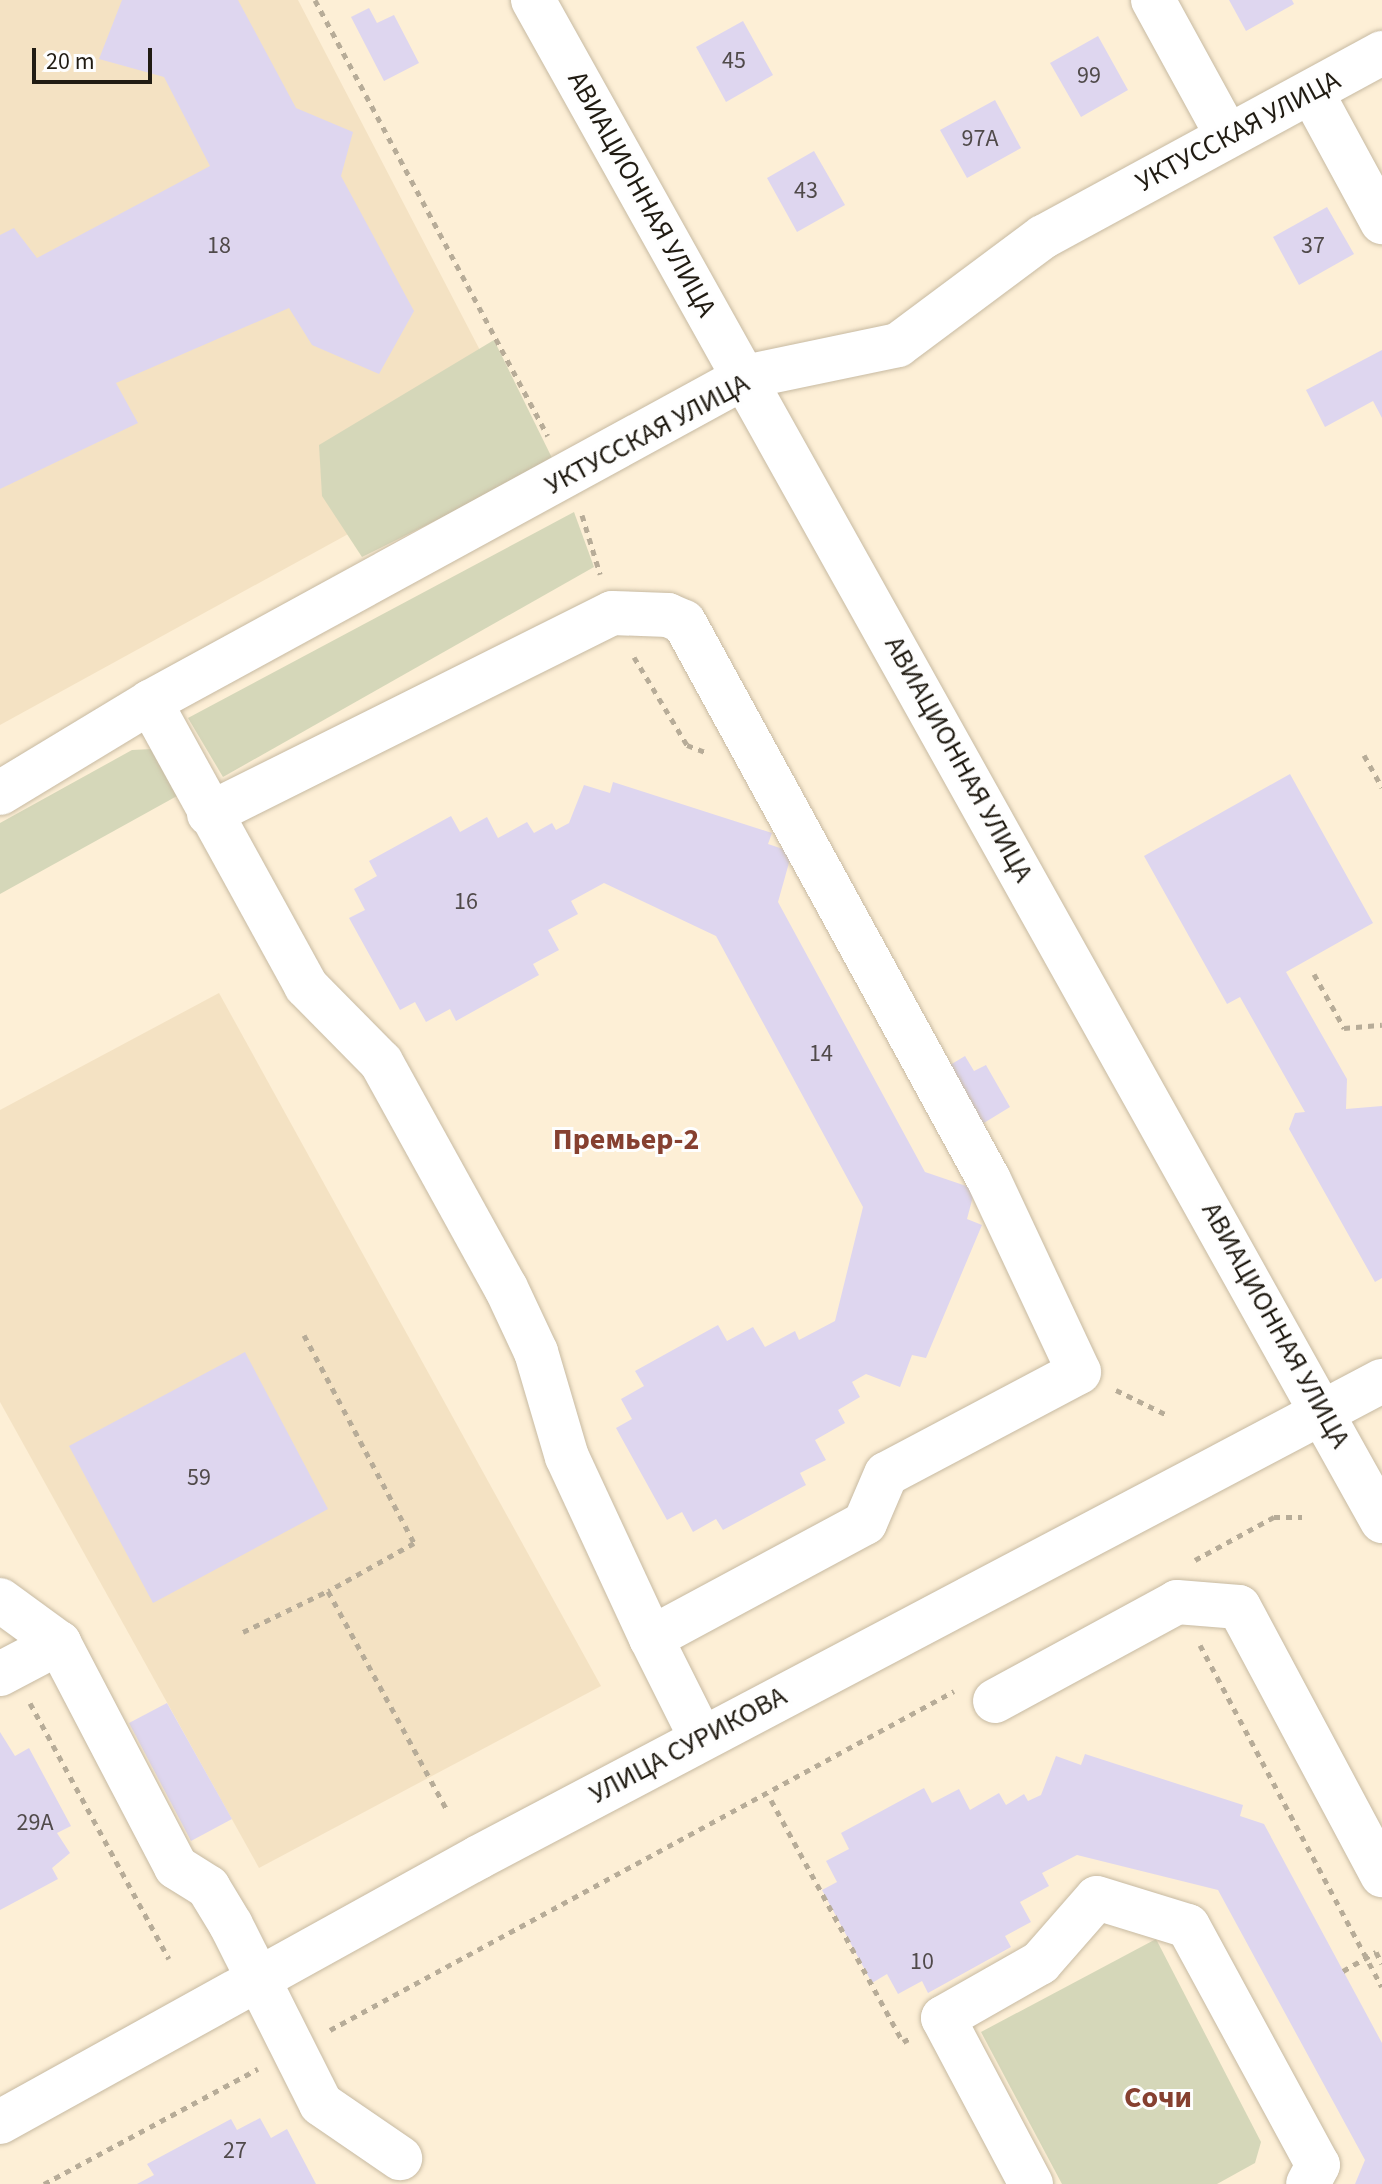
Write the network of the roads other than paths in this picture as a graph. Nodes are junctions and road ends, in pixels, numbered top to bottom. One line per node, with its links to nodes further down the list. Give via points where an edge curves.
1 (533, 0): 7 (street, АВИАЦИОННАЯ УЛИЦА)
2 (1153, 0): 5 (street)
3 (1382, 53): 4 (street, УКТУССКАЯ УЛИЦА)
4 (1312, 93): 5 (street, УКТУССКАЯ УЛИЦА); 6 (street)
5 (1227, 135): 7 (street, УКТУССКАЯ УЛИЦА, via 1043,237 898,345)
6 (1382, 222)
7 (745, 377): 8 (street, УКТУССКАЯ УЛИЦА); 12 (street, АВИАЦИОННАЯ УЛИЦА)
8 (150, 702): 9 (street, УКТУССКАЯ УЛИЦА); 10 (street)
9 (0, 793)
10 (209, 814): 15 (street, via 306,986 381,1062 506,1288 536,1352 567,1457); 15 (street, via 612,613 649,611 684,622 989,1180 1079,1372 886,1474 865,1523)
11 (1382, 1381): 12 (street, УЛИЦА СУРИКОВА)
12 (1325, 1408): 13 (street, АВИАЦИОННАЯ УЛИЦА); 19 (street, УЛИЦА СУРИКОВА)
13 (1382, 1521)
14 (0, 1600): 16 (street)
15 (651, 1638): 19 (street)
16 (59, 1643): 17 (street); 21 (street, via 176,1867 208,1887)
17 (15, 1688)
18 (980, 1693): 20 (street, via 1183,1582 1239,1607)
19 (701, 1738): 21 (street, УЛИЦА СУРИКОВА)
20 (1382, 1875)
21 (259, 1975): 22 (street, УЛИЦА СУРИКОВА); 23 (street, via 321,2104)
22 (0, 2122)
23 (400, 2158)
24 (1031, 2184): 25 (street, via 943,2018 1040,1963 1097,1898 1188,1926 1318,2165)
25 (1308, 2184)

